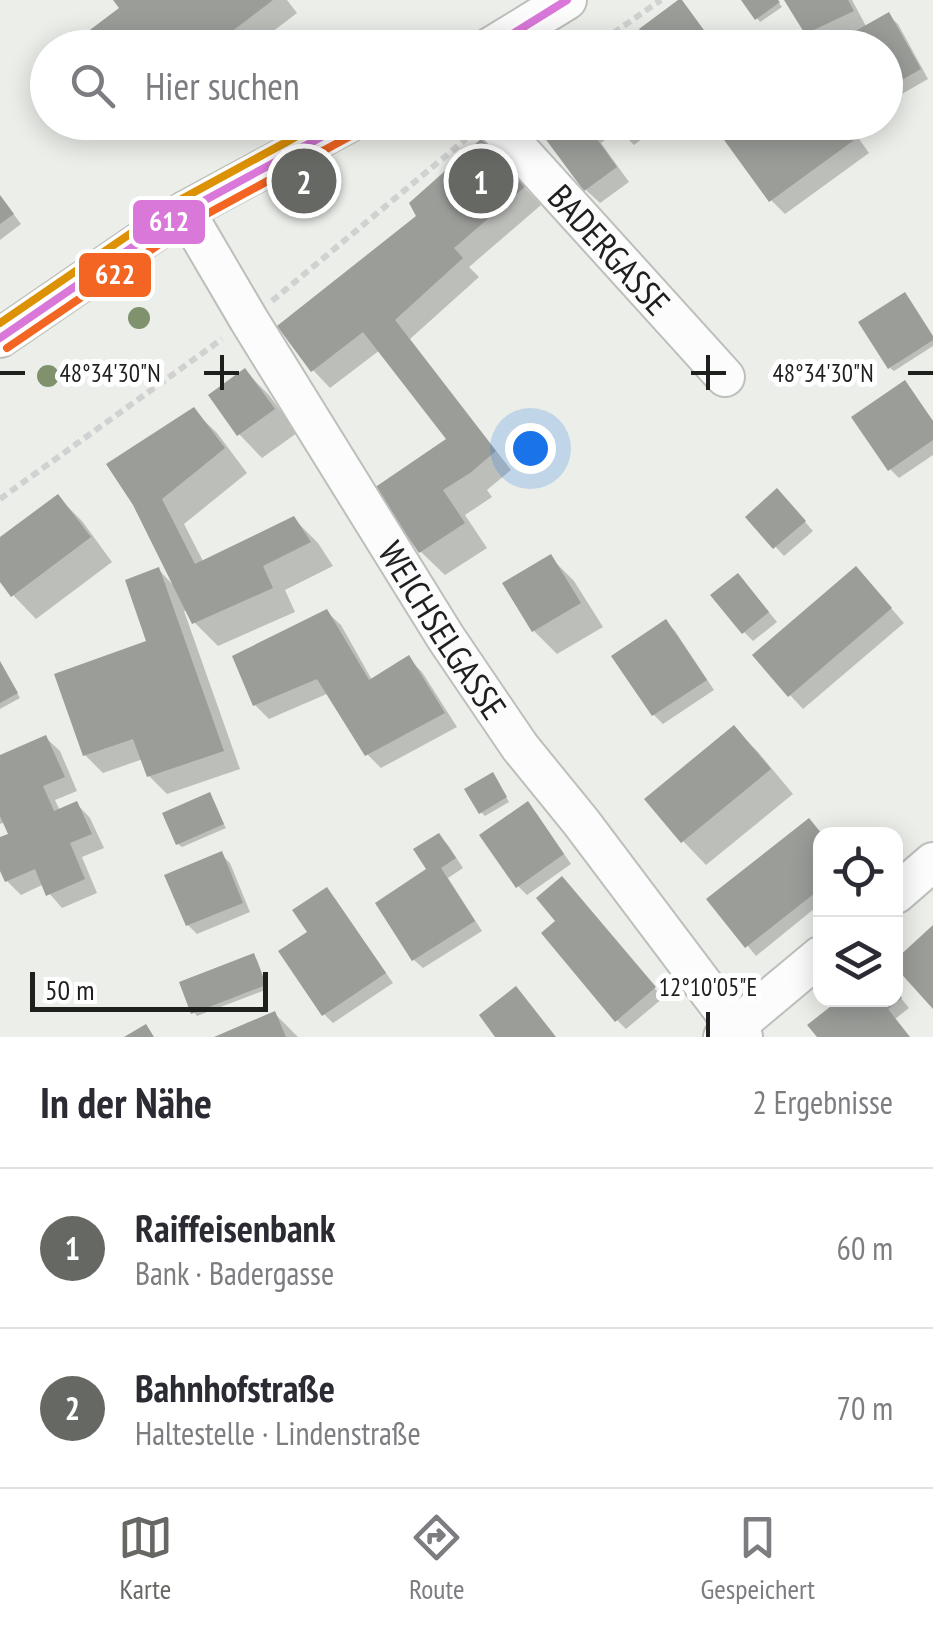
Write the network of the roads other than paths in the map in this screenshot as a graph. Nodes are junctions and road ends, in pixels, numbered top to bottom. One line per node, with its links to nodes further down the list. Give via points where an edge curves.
1 (567, 0): 2 (street)
2 (518, 30)
3 (317, 140): 5 (street)
4 (510, 140): 7 (street, BADERGASSE)
5 (185, 211): 6 (street); 11 (street, WEICHSELGASSE, via 446,638)
6 (4, 329)
7 (726, 377)
8 (933, 862): 9 (street)
9 (903, 888)
10 (813, 962): 11 (street)
11 (734, 1033)

